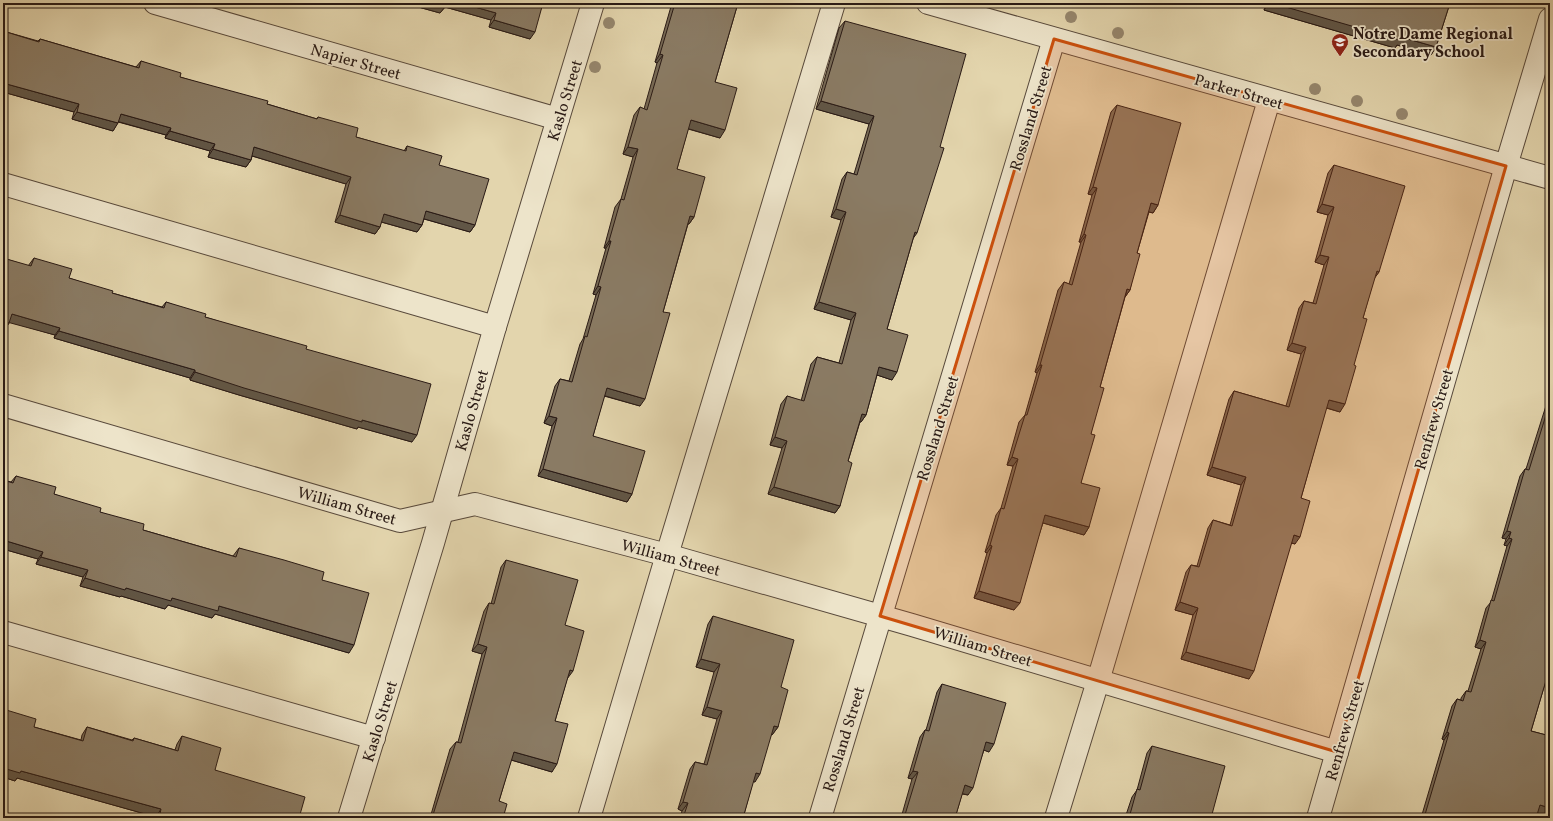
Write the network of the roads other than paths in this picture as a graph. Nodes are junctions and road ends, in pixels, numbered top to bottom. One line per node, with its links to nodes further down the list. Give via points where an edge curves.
1 (155, 3): 8 (street, Napier Street)
2 (594, 3): 8 (street, Kaslo Street)
3 (834, 3): 15 (street)
4 (928, 3): 6 (street, Parker Street)
5 (1550, 19): 9 (street, Renfrew Street)
6 (1054, 39): 7 (street, Parker Street); 16 (street, Rossland Street)
7 (1269, 100): 9 (street, Parker Street); 18 (street)
8 (558, 119): 12 (street, Kaslo Street)
9 (1506, 166): 10 (street, Parker Street); 20 (street, Renfrew Street)
10 (1550, 178)
11 (3, 184): 12 (street)
12 (495, 327): 14 (street, Kaslo Street)
13 (3, 405): 14 (street, William Street, via 400,521)
14 (442, 512): 15 (street, William Street, via 475,504); 19 (street, Kaslo Street)
15 (667, 555): 16 (street, William Street); 22 (street)
16 (880, 616): 18 (street, William Street); 23 (street, Rossland Street)
17 (3, 632): 19 (street)
18 (1098, 681): 20 (street, William Street); 24 (street)
19 (374, 738): 21 (street, Kaslo Street)
20 (1337, 752): 25 (street, Renfrew Street)
21 (349, 818)
22 (589, 818)
23 (820, 818)
24 (1056, 818)
25 (1318, 818)

